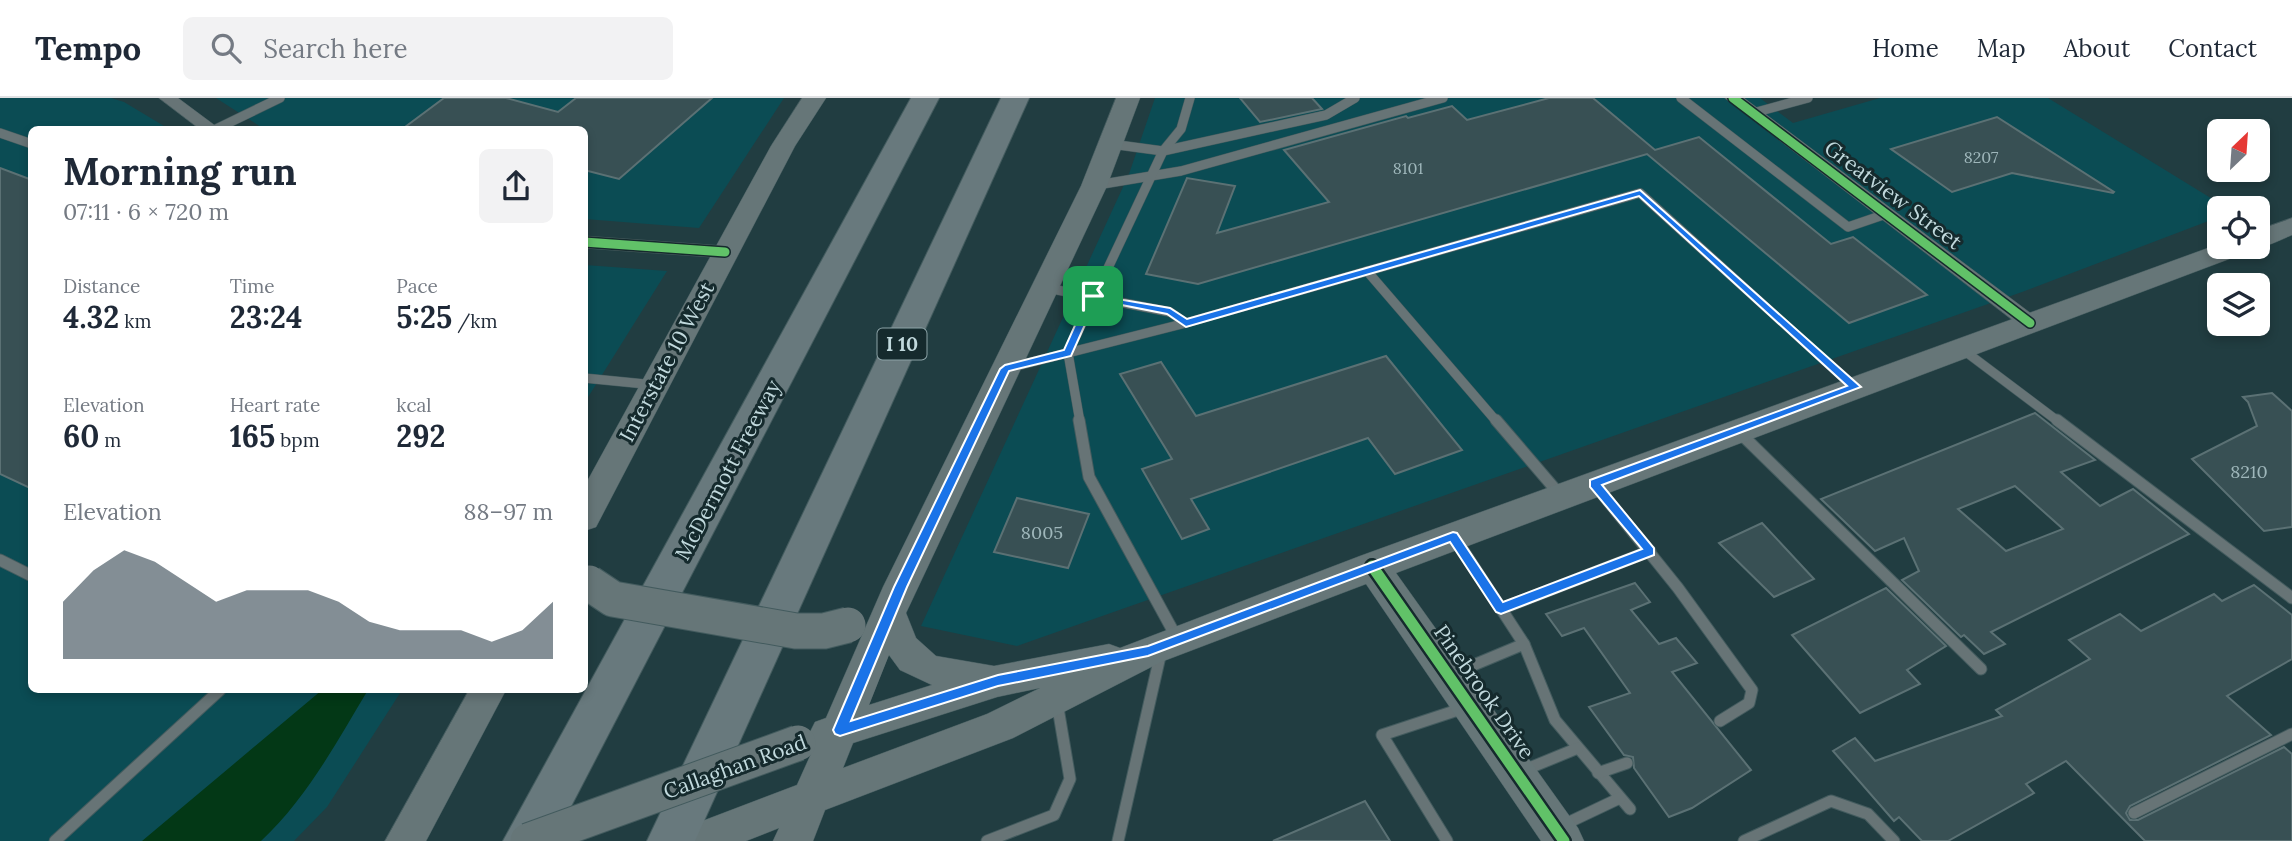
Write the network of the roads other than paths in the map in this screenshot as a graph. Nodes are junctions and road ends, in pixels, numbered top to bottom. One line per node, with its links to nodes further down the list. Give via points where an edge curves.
1 (167, 98): 16 (street)
2 (280, 98): 17 (lane)
3 (814, 98): 28 (main road, Interstate 10 West)
4 (925, 98): 78 (highway, McDermott Freeway)
5 (1015, 98): 79 (highway, I 10)
6 (1128, 98): 20 (main road)
7 (1190, 98): 21 (lane, via 1181,129)
8 (1355, 98): 21 (lane, via 1326,115)
9 (1443, 98): 22 (lane)
10 (1681, 98): 24 (lane, via 1848,227)
11 (1733, 98): 15 (street, Greatview Street)
12 (1777, 98): 14 (lane)
13 (1808, 98): 14 (lane)
14 (1785, 104): 15 (lane)
15 (1753, 113): 24 (street, Greatview Street)
16 (207, 126)
17 (221, 126)
18 (0, 133): 19 (lane)
19 (28, 143)
20 (1111, 144): 21 (lane); 23 (main road)
21 (1163, 151): 22 (lane)
22 (1151, 176): 23 (lane); 32 (lane)
23 (1094, 186): 31 (main road)
24 (1886, 214): 34 (street, Greatview Street)
25 (2292, 226): 26 (main road)
26 (2270, 234)
27 (588, 242): 28 (street)
28 (725, 253): 39 (main road, Interstate 10 West)
29 (2207, 258): 34 (main road, Callaghan Road)
30 (1367, 271): 33 (lane); 40 (lane, via 1640,193); 43 (lane)
31 (1044, 287): 32 (lane); 37 (main road)
32 (1093, 296): 33 (lane, via 1170,312); 36 (lane)
33 (1186, 323): 36 (lane)
34 (2029, 323): 35 (main road, Callaghan Road)
35 (1962, 349): 40 (main road, Callaghan Road); 51 (lane)
36 (1068, 353): 37 (lane); 55 (lane, via 1089,477)
37 (1005, 369): 52 (main road)
38 (588, 378): 39 (lane)
39 (656, 385): 44 (main road, Interstate 10 West)
40 (1855, 387): 41 (main road, Callaghan Road)
41 (1738, 431): 42 (main road, Callaghan Road); 56 (lane)
42 (1594, 484): 43 (main road, Callaghan Road); 46 (lane)
43 (1561, 496): 45 (main road, Callaghan Road)
44 (588, 511)
45 (1453, 536): 48 (main road, Callaghan Road); 53 (lane)
46 (1650, 551): 53 (lane); 63 (lane, via 1752,690 1749,703)
47 (0, 560): 49 (lane)
48 (1372, 566): 55 (main road, Callaghan Road); 57 (main road, Pinebrook Drive)
49 (28, 574)
50 (588, 581): 52 (main road, bridge, via 613,599 796,631 848,625)
51 (2292, 597)
52 (895, 601): 58 (main road, via 898,642 922,666 941,674); 64 (main road)
53 (1501, 608): 54 (lane)
54 (1524, 643): 57 (lane); 66 (lane, via 1555,720)
55 (1163, 645): 58 (main road, Callaghan Road); 61 (main road, Callaghan Road); 82 (lane)
56 (1980, 669)
57 (1448, 676): 62 (main road, Pinebrook Drive)
58 (998, 681): 64 (main road, Callaghan Road)
59 (217, 693): 76 (lane)
60 (486, 693): 77 (main road)
61 (1056, 697): 71 (main road, Callaghan Road, via 1000,726); 81 (lane, via 1070,779 1054,815)
62 (1470, 706): 68 (main road, Pinebrook Drive); 83 (lane, via 1381,735)
63 (1720, 721)
64 (840, 730): 71 (main road); 78 (main road, Callaghan Road, bridge)
65 (2292, 734): 73 (lane)
66 (1578, 748): 68 (lane); 69 (lane)
67 (1627, 763): 69 (lane)
68 (1517, 773): 75 (main road, Pinebrook Drive)
69 (1598, 773): 70 (lane)
70 (1620, 798): 72 (lane); 75 (lane)
71 (810, 800): 74 (main road)
72 (1630, 809)
73 (2134, 813)
74 (782, 828): 80 (main road)
75 (1559, 835)
76 (55, 841)
77 (405, 841)
78 (527, 841)
79 (671, 841)
80 (698, 841)
81 (987, 841)
82 (1118, 841)
83 (1447, 841)
84 (1744, 841): 85 (lane, via 1831,801 1868,814)
85 (1894, 841)

